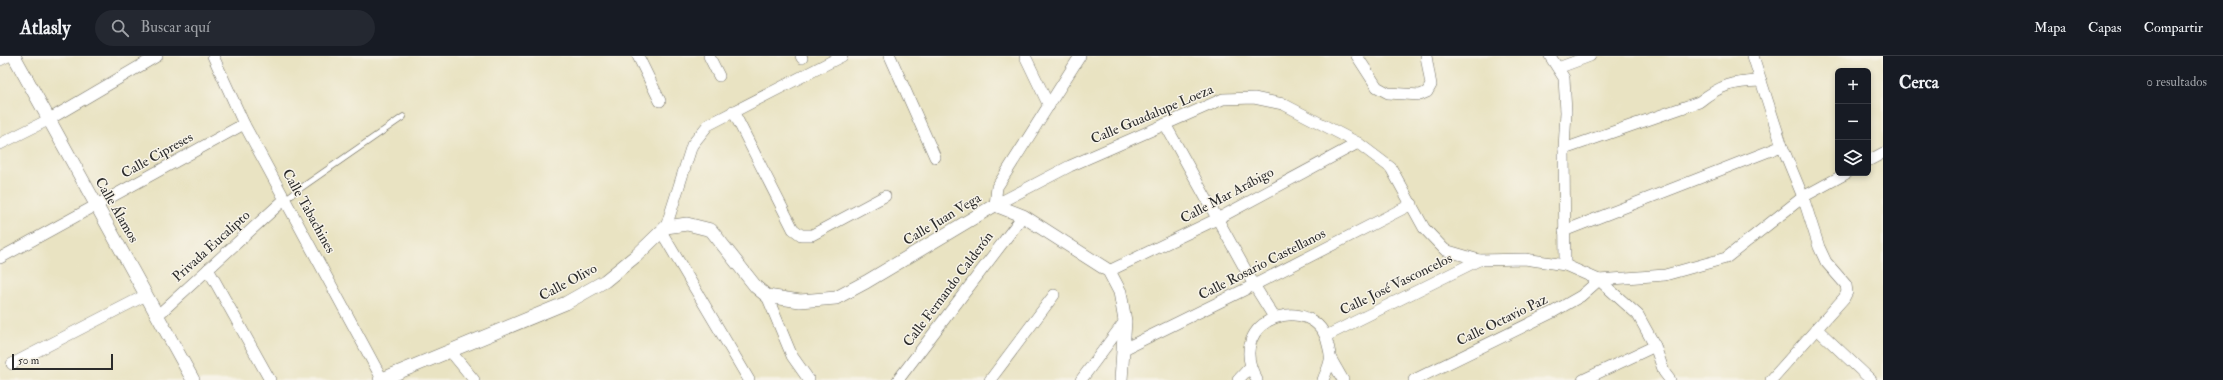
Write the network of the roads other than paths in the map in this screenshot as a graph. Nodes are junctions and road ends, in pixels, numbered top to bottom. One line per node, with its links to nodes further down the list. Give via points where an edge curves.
1 (8, 56): 16 (street)
2 (14, 56): 24 (street, Calle Álamos)
3 (157, 56): 24 (street)
4 (213, 56): 25 (street, Calle Tabachines)
5 (638, 56): 20 (street)
6 (709, 56): 18 (street)
7 (842, 56): 22 (street)
8 (890, 56): 32 (street)
9 (1025, 56): 21 (street)
10 (1080, 56): 21 (street)
11 (1357, 56): 12 (street, via 1377,87 1388,93 1420,95 1427,92 1431,85)
12 (1426, 56)
13 (1550, 56): 17 (street)
14 (1590, 56): 17 (street)
15 (1753, 56): 19 (street)
16 (0, 60)
17 (1558, 68): 30 (street, via 1564,78)
18 (719, 76)
19 (1761, 81): 29 (street); 30 (street, via 1734,82 1716,89 1699,102)
20 (660, 101)
21 (1049, 106): 39 (street, via 997,187)
22 (733, 111): 35 (street, via 793,229 801,235 812,235); 43 (street, via 708,125 692,145)
23 (403, 117): 37 (lane)
24 (48, 120): 28 (street); 40 (street, Calle Álamos)
25 (244, 124): 37 (street, Calle Tabachines); 40 (street, Calle Cipreses)
26 (1165, 124): 27 (street, Calle Guadalupe Loeza, via 1223,99 1254,98 1283,104); 39 (street, Calle Guadalupe Loeza, via 1070,166); 42 (street)
27 (1358, 143): 38 (street, Calle Guadalupe Loeza, via 1391,168); 42 (street, Calle Mar Arábigo)
28 (0, 144)
29 (1782, 146): 36 (street); 44 (street)
30 (1564, 149): 44 (street)
31 (1883, 153): 33 (street)
32 (935, 157)
33 (1871, 159)
34 (1842, 176): 36 (street)
35 (885, 196)
36 (1803, 197): 50 (street, via 1726,258 1665,275); 58 (street, via 1819,247 1826,262 1846,284 1847,292)
37 (285, 199): 48 (street, Privada Eucalipto); 68 (street, Calle Tabachines)
38 (1412, 204): 46 (street, Calle Guadalupe Loeza, via 1424,228 1446,250); 51 (street, Calle Rosario Castellanos)
39 (996, 205): 41 (street, Calle Juan Vega); 54 (street, Calle Juan Vega, via 836,298 800,301)
40 (96, 206): 45 (street, Calle Cipreses); 52 (street, Calle Álamos)
41 (1023, 216): 49 (street, Calle Juan Vega); 72 (street, Calle Fernando Calderón)
42 (1219, 218): 49 (street, Calle Mar Arábigo); 51 (street)
43 (664, 230): 54 (street, via 687,224 711,230); 62 (street, Calle Olivo, via 605,281 566,303); 70 (street)
44 (1564, 231): 47 (street)
45 (0, 258)
46 (1479, 260): 47 (street, Calle Guadalupe Loeza, via 1525,259); 59 (street, Calle José Vasconcelos)
47 (1565, 266): 50 (street, Calle Guadalupe Loeza)
48 (208, 269): 55 (street, Privada Eucalipto); 67 (street)
49 (1109, 271): 57 (street, Calle Juan Vega, via 1120,292)
50 (1599, 280): 60 (street, via 1638,315); 80 (street, Calle Octavio Paz, via 1581,296 1553,312)
51 (1254, 285): 56 (street); 61 (street, Calle Rosario Castellanos)
52 (146, 295): 55 (street, Calle Álamos); 64 (street)
53 (1054, 295): 73 (street)
54 (767, 296): 71 (street, via 792,356)
55 (158, 315): 66 (street, Calle Álamos)
56 (1274, 317): 59 (street, via 1294,314 1313,320); 65 (street, via 1258,328 1249,347)
57 (1125, 321): 61 (street, Calle Juan Vega); 74 (street)
58 (1818, 330): 83 (street); 84 (street)
59 (1326, 336): 63 (street)
60 (1655, 346): 81 (street); 82 (street, via 1664,372)
61 (1124, 349): 75 (street, Calle Juan Vega)
62 (450, 352): 68 (street, Calle Olivo); 69 (street)
63 (1331, 359): 78 (street); 79 (street)
64 (12, 364)
65 (1250, 367): 76 (street); 77 (street)
66 (193, 380)
67 (270, 380)
68 (381, 380)
69 (474, 380)
70 (749, 380)
71 (809, 380)
72 (898, 380)
73 (990, 380)
74 (1081, 380)
75 (1121, 380)
76 (1238, 380)
77 (1257, 380)
78 (1323, 380)
79 (1344, 380)
80 (1414, 380)
81 (1583, 380)
82 (1670, 380)
83 (1771, 380)
84 (1871, 380)

